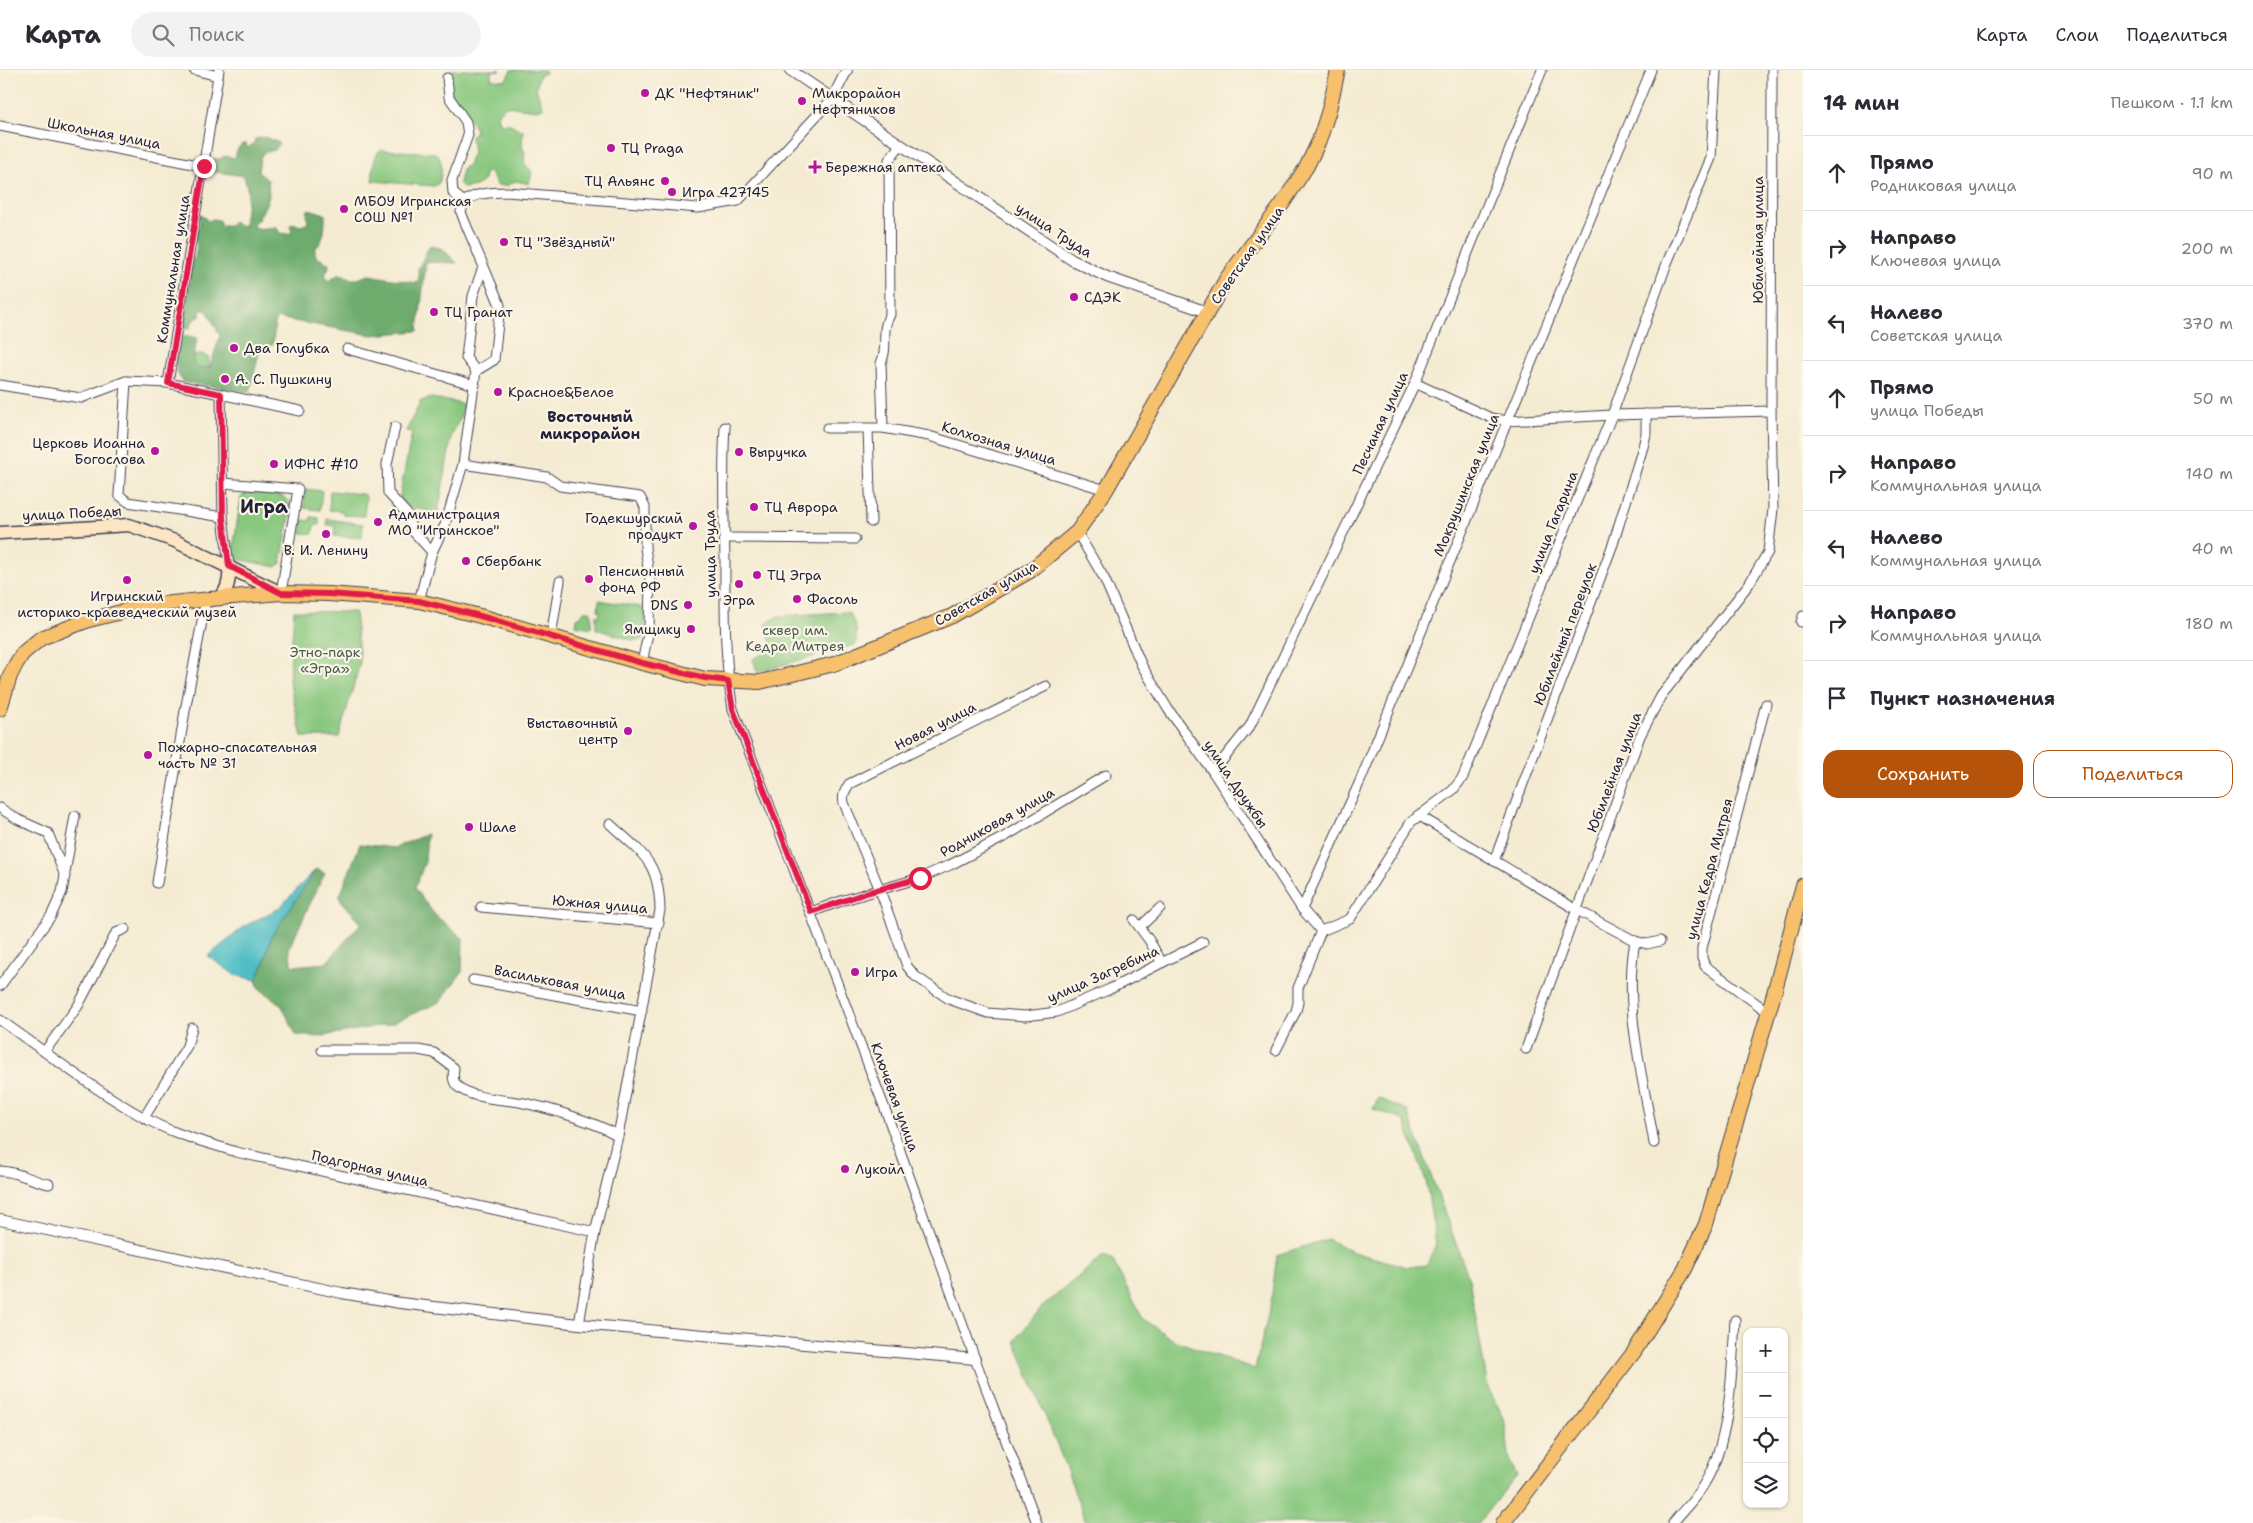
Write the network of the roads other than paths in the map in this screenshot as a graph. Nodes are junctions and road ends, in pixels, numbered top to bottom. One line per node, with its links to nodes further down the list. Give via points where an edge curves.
1 (194, 70): 9 (street)
2 (790, 70): 11 (street, улица Труда)
3 (848, 70): 11 (street)
4 (1338, 70): 17 (main road, Советская улица, via 1319,141 1307,166 1227,278)
5 (1542, 70): 22 (street, Песчаная улица)
6 (1651, 70): 30 (street, Мокрушинская улица)
7 (1716, 70): 29 (street, улица Гагарина, via 1710,158 1667,263)
8 (1772, 70): 27 (street, Юбилейная улица)
9 (218, 73): 14 (street, Коммунальная улица)
10 (447, 78): 15 (street, via 449,97 466,122 468,135 452,180 453,194)
11 (832, 99): 13 (street, улица Труда); 15 (street, via 738,201 698,208 507,192 486,193)
12 (0, 126): 14 (street, Школьная улица)
13 (900, 144): 17 (street, улица Труда, via 1072,260 1107,277); 34 (street, via 889,160 890,315 886,322 886,354 881,363)
14 (204, 166): 21 (street, Коммунальная улица)
15 (464, 202): 16 (street, via 461,212)
16 (483, 267): 19 (street, via 472,296 466,358); 19 (street, via 500,305 494,360)
17 (1207, 312): 38 (main road, Советская улица)
18 (347, 349): 23 (street)
19 (476, 371): 23 (street)
20 (126, 381): 21 (street); 24 (street, via 81,398); 39 (street, via 119,495 128,502)
21 (168, 383): 25 (street)
22 (1415, 383): 30 (street, via 1491,418); 58 (street, Песчаная улица, via 1250,726)
23 (474, 384): 36 (street)
24 (0, 385)
25 (221, 394): 26 (street); 37 (street)
26 (300, 411)
27 (1771, 411): 28 (street); 73 (street, Юбилейная улица, via 1773,509 1768,552 1750,584 1671,682 1651,713)
28 (1646, 414): 29 (street); 65 (street, Юбилейный переулок, via 1645,440 1613,544)
29 (1612, 415): 30 (street); 62 (street, улица Гагарина, via 1463,777 1453,790)
30 (1507, 421): 72 (street, Мокрушинская улица, via 1361,779)
31 (395, 427): 45 (street, via 387,464 388,492 408,515 411,529)
32 (725, 427): 43 (street, улица Труда, via 722,478)
33 (827, 428): 35 (street, Колхозная улица)
34 (883, 428): 35 (street, Колхозная улица); 38 (street, Колхозная улица, via 929,436)
35 (868, 429): 40 (street)
36 (463, 464): 45 (street); 53 (street, via 547,477 560,486 640,497 645,507 645,548 650,580 649,629)
37 (223, 483): 39 (street); 48 (street, via 298,489)
38 (1106, 490): 41 (main road, Советская улица)
39 (223, 517): 46 (street)
40 (871, 522)
41 (1078, 532): 54 (main road, Советская улица, via 1030,571 952,616 834,664 760,682); 58 (street, улица Дружбы, via 1104,578 1142,666)
42 (0, 533): 46 (main road, улица Победы, via 129,525 168,538)
43 (724, 538): 44 (street); 54 (street, улица Труда)
44 (855, 539)
45 (432, 552): 51 (street)
46 (229, 566): 48 (main road, улица Победы); 49 (main road, via 230,578)
47 (560, 581): 52 (street)
48 (281, 593): 49 (main road, Советская улица); 51 (main road, Советская улица)
49 (221, 598): 50 (main road, Советская улица)
50 (206, 600): 57 (main road, Советская улица, via 125,611 41,638 16,664); 67 (street)
51 (419, 601): 52 (main road, Советская улица)
52 (551, 636): 53 (main road, Советская улица)
53 (642, 663): 54 (main road, Советская улица)
54 (728, 681): 74 (street, Ключевая улица, via 733,709)
55 (1046, 686): 60 (street, Новая улица, via 849,784)
56 (1766, 704): 85 (street, улица Кедра Митрея, via 1702,958 1705,966)
57 (0, 709)
58 (1213, 772): 72 (street, улица Дружбы)
59 (1106, 774): 69 (street, Родниковая улица, via 1006,836 950,865)
60 (843, 796): 69 (street, улица Загребина)
61 (0, 808): 66 (street, via 48,833)
62 (1418, 815): 65 (street); 77 (street, улица Гагарина, via 1350,919)
63 (75, 816): 66 (street)
64 (610, 824): 75 (street, Южная улица, via 651,864 660,890)
65 (1494, 860): 73 (street)
66 (65, 876): 83 (street, via 58,904)
67 (157, 883)
68 (1803, 885): 85 (main road)
69 (880, 890): 74 (street, Родниковая улица); 81 (street, улица Загребина, via 907,966 915,976 949,999 988,1013 1025,1016 1057,1012)
70 (480, 907): 75 (street, Южная улица)
71 (1160, 908): 81 (street, via 1137,923)
72 (1302, 910): 77 (street, улица Дружбы)
73 (1577, 910): 79 (street); 88 (street, Юбилейная улица)
74 (811, 912): 101 (street, Ключевая улица)
75 (659, 923): 84 (street)
76 (125, 929): 91 (street, via 116,933 78,1006)
77 (1321, 931): 90 (street, via 1298,988 1296,1011)
78 (1660, 940): 79 (street, via 1647,944)
79 (1635, 941): 94 (street, via 1630,974 1632,1016)
80 (1203, 942): 81 (street, улица Загребина)
81 (1162, 963)
82 (473, 980): 84 (street, Васильковая улица)
83 (0, 986)
84 (642, 1012): 93 (street)
85 (1768, 1012): 103 (main road, via 1709,1215 1685,1269 1634,1352)
86 (0, 1020): 91 (street, Подгорная улица)
87 (192, 1028): 92 (street, via 187,1046)
88 (1526, 1049)
89 (322, 1050): 93 (street, via 418,1050 434,1053 454,1068 454,1082 458,1087 481,1097 524,1103 597,1125)
90 (1276, 1050)
91 (45, 1051): 92 (street, Подгорная улица, via 100,1092)
92 (144, 1118): 98 (street, Подгорная улица, via 236,1152)
93 (618, 1136): 98 (street)
94 (1654, 1143)
95 (0, 1171): 96 (street, via 10,1171)
96 (49, 1184)
97 (0, 1220): 100 (street, via 342,1293)
98 (595, 1232): 100 (street)
99 (1735, 1320): 104 (street, via 1732,1382 1720,1446 1705,1484)
100 (579, 1324): 101 (street)
101 (975, 1359): 102 (street, Ключевая улица)
102 (1037, 1523)
103 (1503, 1523)
104 (1673, 1523)

